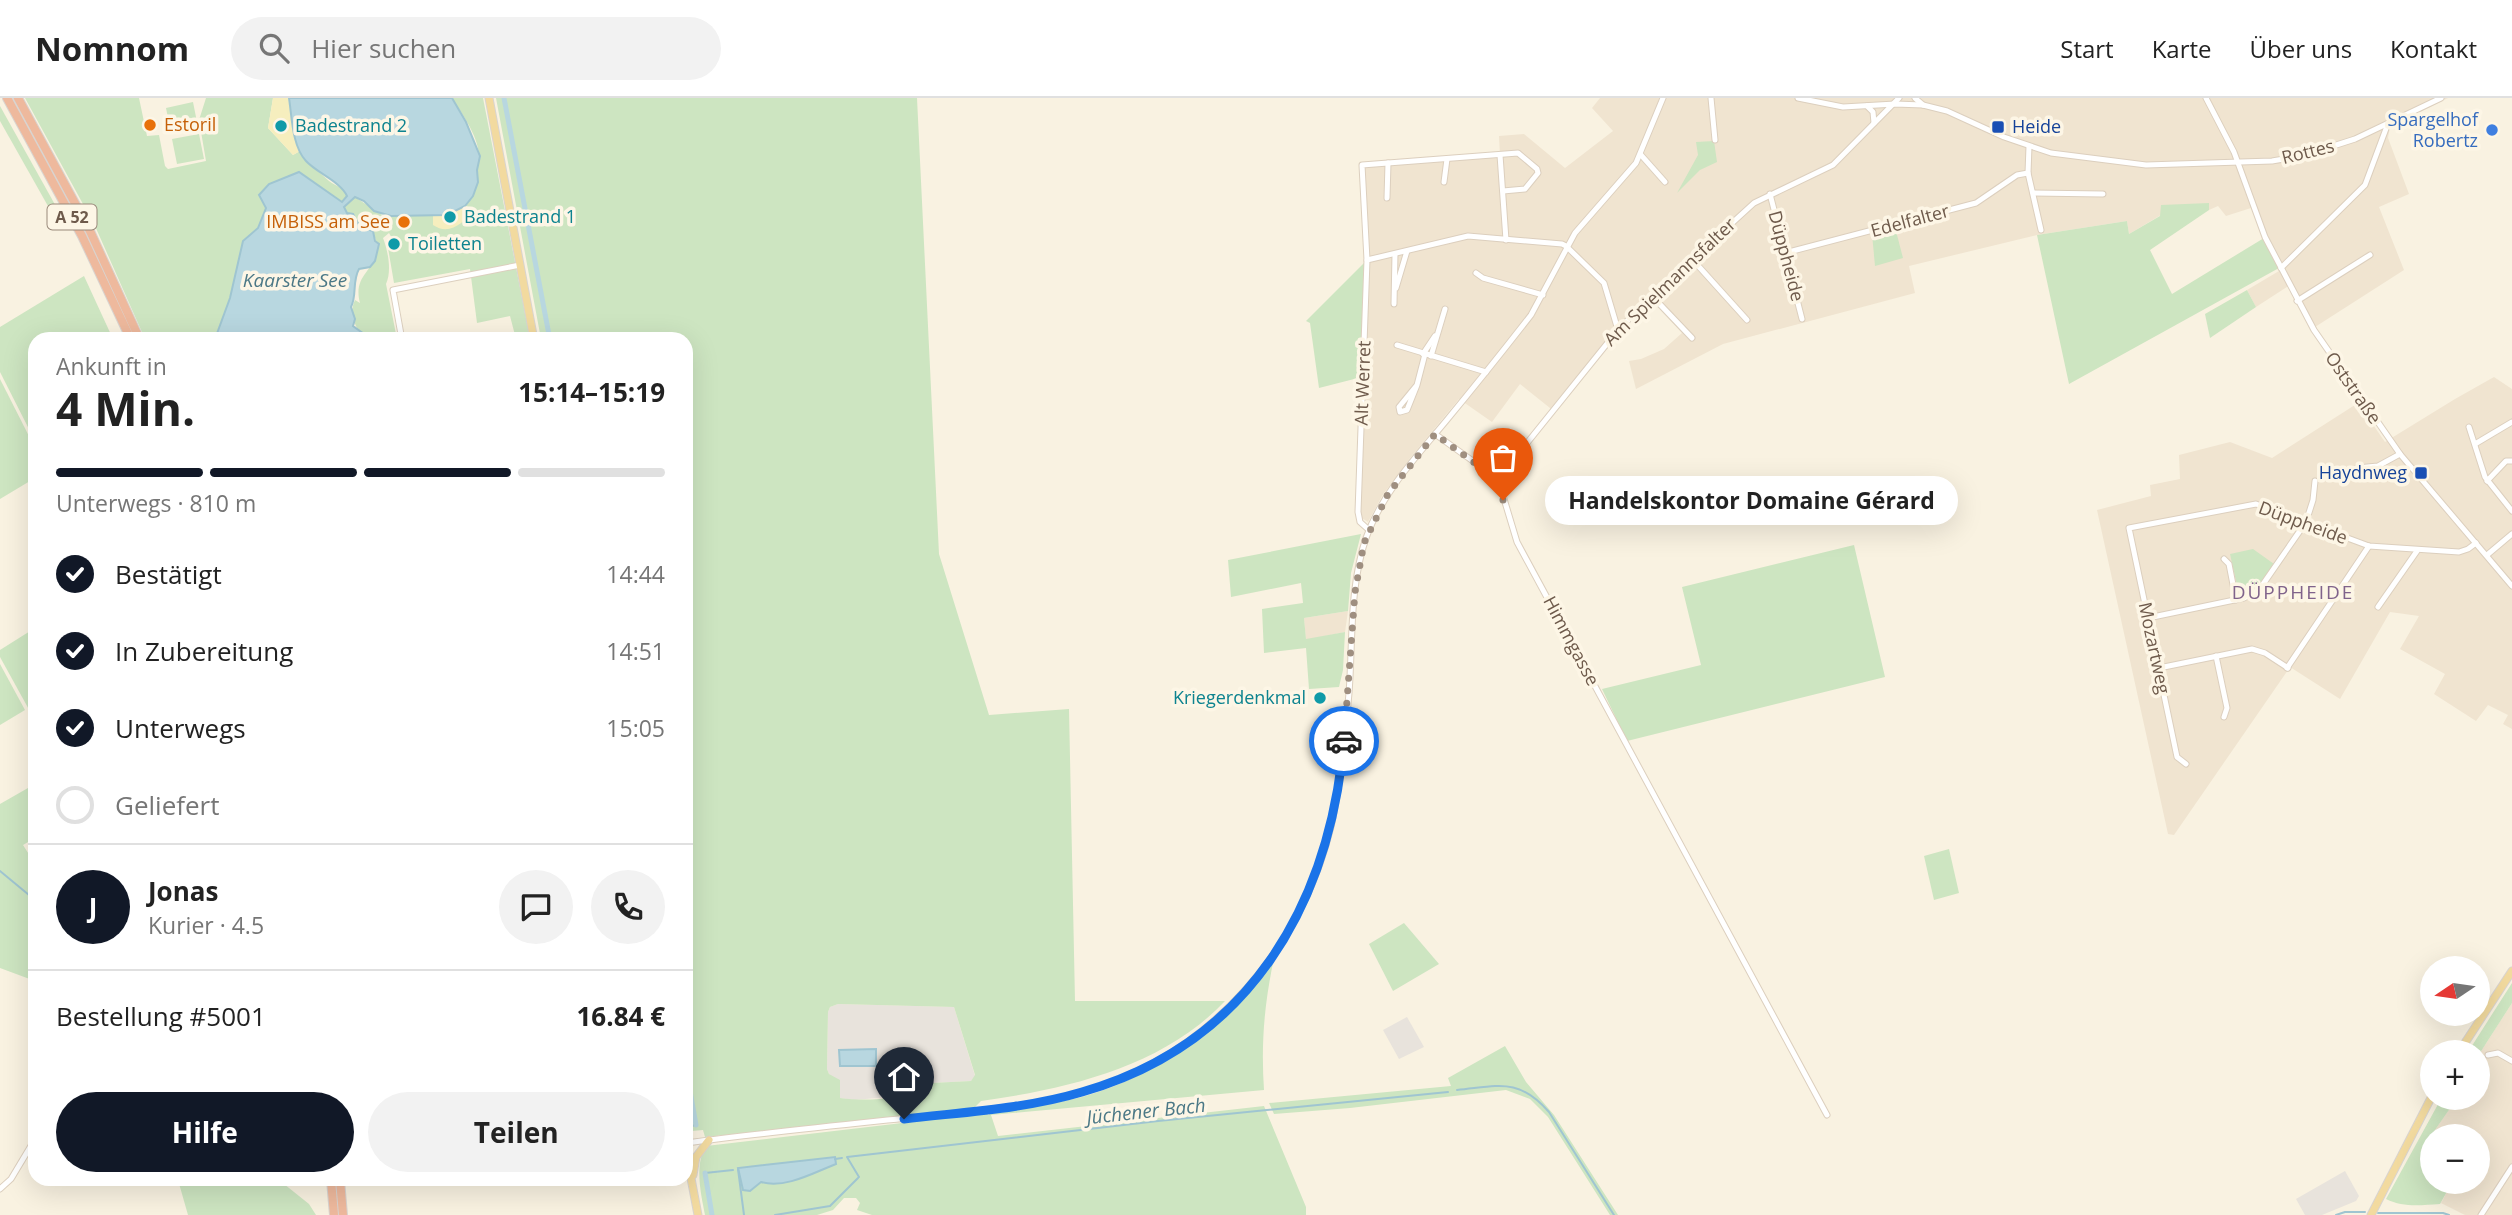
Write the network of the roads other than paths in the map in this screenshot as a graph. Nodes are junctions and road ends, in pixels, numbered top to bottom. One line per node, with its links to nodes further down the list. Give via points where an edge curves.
1 (8, 98): 53 (highway, A 52)
2 (18, 98): 54 (highway, A 52, via 90,231)
3 (489, 98): 41 (main road)
4 (1663, 98): 20 (street)
5 (1710, 98): 14 (street)
6 (1716, 98): 14 (street)
7 (1798, 98): 13 (street)
8 (1915, 98): 12 (street)
9 (2206, 98): 23 (street)
10 (2441, 98): 16 (street, Rottes)
11 (1897, 101): 12 (street); 13 (street); 15 (street, Am Spielmannsfalter)
12 (1923, 105): 18 (street, Rottes)
13 (1867, 106): 15 (street)
14 (1712, 114): 17 (street)
15 (1874, 123): 28 (street, Am Spielmannsfalter, via 1829,168)
16 (2388, 125): 23 (street, Rottes, via 2302,156); 42 (street, via 2365,185)
17 (1715, 140)
18 (2029, 146): 23 (street, Rottes, via 2124,164); 24 (street)
19 (1500, 155): 21 (street); 27 (street); 27 (street, via 1518,153 1538,172 1525,189)
20 (1641, 155): 26 (street); 34 (street)
21 (1447, 159): 22 (street); 25 (street)
22 (1388, 163): 31 (street); 40 (street, Alt Werret, via 1362,165)
23 (2238, 163): 42 (street, Oststraße)
24 (2028, 173): 29 (street); 36 (street, Edelfalter, via 2017,175 1976,203)
25 (1444, 182)
26 (1665, 182)
27 (1503, 191): 33 (street)
28 (1770, 194): 36 (street, Düppheide); 39 (street, Am Spielmannsfalter, via 1741,213)
29 (2033, 194): 30 (street); 32 (street)
30 (2103, 194)
31 (1387, 198)
32 (2040, 230)
33 (1506, 240): 34 (street); 35 (street, via 1468,236)
34 (1566, 246): 45 (street); 52 (street, via 1604,283)
35 (1407, 251): 37 (street); 44 (street)
36 (1785, 253): 50 (street, Düppheide)
37 (1395, 254): 40 (street); 44 (street)
38 (2370, 254): 47 (street)
39 (1692, 259): 46 (street, Am Spielmannsfalter); 51 (street)
40 (1367, 260): 75 (street, Alt Werret, via 1358,512 1360,522)
41 (520, 265): 55 (street, via 393,290); 56 (main road)
42 (2281, 268): 47 (street, Oststraße)
43 (1476, 273): 45 (street)
44 (1395, 295): 48 (street)
45 (1544, 295): 60 (street)
46 (1652, 296): 52 (street, Am Spielmannsfalter); 57 (street)
47 (2297, 301): 66 (street, Oststraße)
48 (1394, 304)
49 (1444, 309): 59 (street)
50 (1802, 319)
51 (1746, 320)
52 (1618, 330): 69 (street, Am Spielmannsfalter)
53 (127, 332)
54 (136, 332)
55 (401, 332)
56 (533, 332)
57 (1692, 338)
58 (1396, 345): 59 (street)
59 (1426, 355): 60 (street); 61 (street)
60 (1486, 372): 64 (street)
61 (1417, 385): 61 (street, via 1399,407 1400,412 1406,411)
62 (2512, 422): 65 (street)
63 (2469, 427): 65 (street)
64 (1435, 434): 69 (street); 75 (street, via 1388,494)
65 (2475, 443): 71 (street)
66 (2399, 454): 68 (street, via 2378,466); 77 (street, Oststraße)
67 (2512, 461): 71 (street, via 2506,461)
68 (2357, 468)
69 (1497, 479): 95 (street, Himmgasse, via 1517,542)
70 (2315, 481): 73 (street)
71 (2487, 481): 72 (street)
72 (2512, 511)
73 (2306, 522): 74 (street, Düppheide, via 2252,503); 78 (street, Düppheide); 83 (street, via 2262,588)
74 (2129, 528): 85 (street, Mozartweg)
75 (1369, 530): 96 (street, via 1355,592 1341,772 1324,851 1304,903 1279,948 1220,1016 1156,1062 1114,1082 1065,1097 987,1110)
76 (2512, 534): 80 (street)
77 (2476, 543): 79 (street, Düppheide, via 2461,552); 80 (street, Oststraße)
78 (2369, 546): 79 (street, Düppheide); 86 (street, via 2289,668 2255,649)
79 (2417, 551): 84 (street)
80 (2487, 555): 82 (street, Oststraße)
81 (2224, 559): 83 (street)
82 (2512, 586)
83 (2236, 600): 85 (street)
84 (2378, 607)
85 (2148, 618): 87 (street, Mozartweg)
86 (2216, 656): 87 (street); 88 (street, via 2227,708)
87 (2159, 668): 89 (street, Mozartweg, via 2178,757)
88 (2224, 717)
89 (2186, 764)
90 (2512, 971): 91 (main road)
91 (2467, 1040)
92 (2490, 1055): 93 (street, via 2498,1053)
93 (2512, 1061)
94 (2425, 1110): 107 (main road)
95 (1827, 1115)
96 (709, 1140): 97 (street); 102 (main road, via 696,1157)
97 (693, 1142)
98 (28, 1151): 103 (street)
99 (2512, 1167): 108 (street)
100 (332, 1186): 104 (highway)
101 (341, 1186): 105 (highway)
102 (693, 1186): 106 (main road)
103 (0, 1189)
104 (334, 1215)
105 (343, 1215)
106 (698, 1215)
107 (2371, 1215)
108 (2481, 1215)

